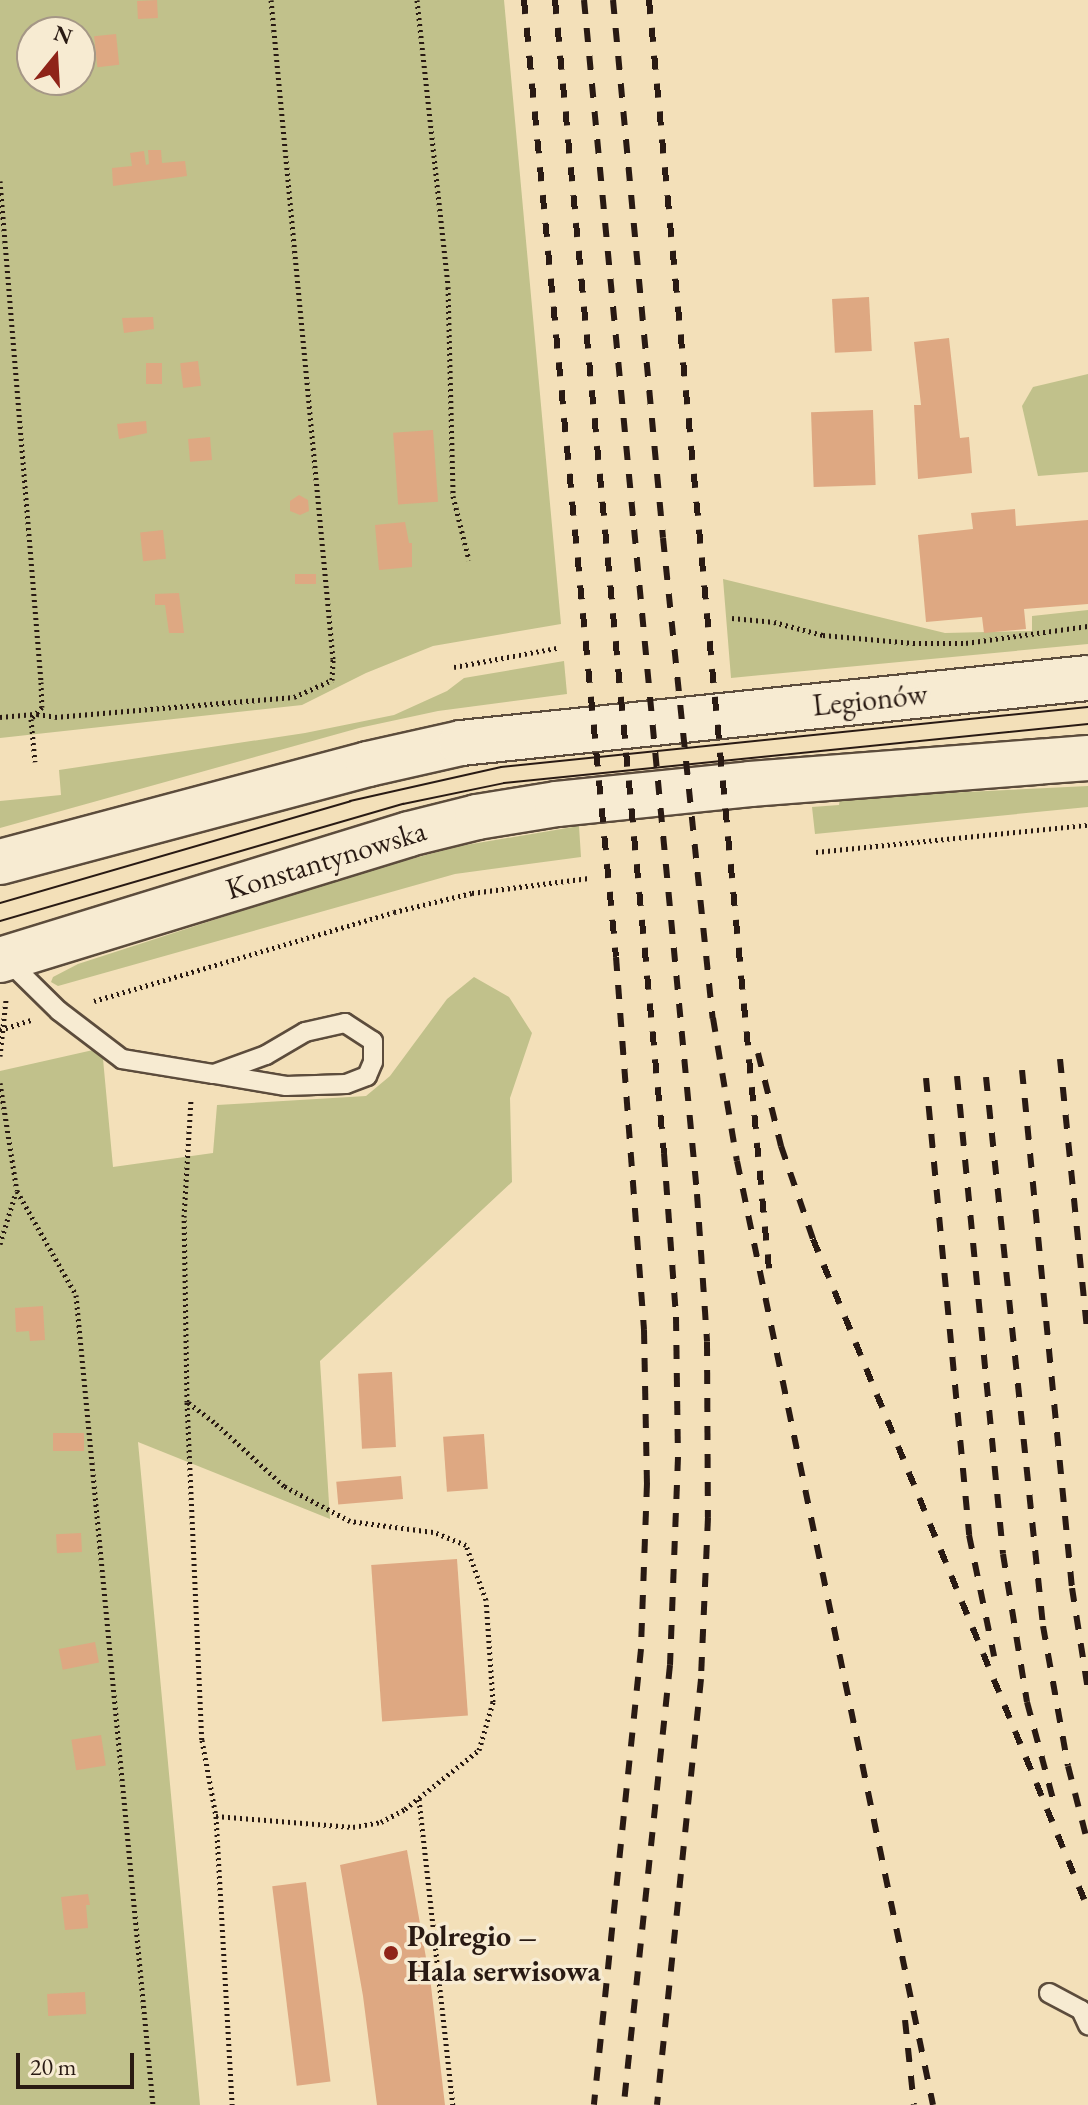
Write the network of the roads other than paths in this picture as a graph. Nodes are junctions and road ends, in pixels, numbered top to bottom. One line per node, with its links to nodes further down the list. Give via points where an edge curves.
1 (1088, 678): 3 (main road, Legionów, via 488,739)
2 (1088, 758): 4 (main road, Konstantynowska, via 659,793 477,817)
3 (0, 862)
4 (3, 960): 5 (lane, via 122,1059)
5 (214, 1074): 5 (lane, via 286,1086 346,1084 367,1076 373,1041 345,1023 305,1032 266,1055)
6 (1049, 1993): 7 (lane, via 1081,2010)
7 (1088, 2025)

